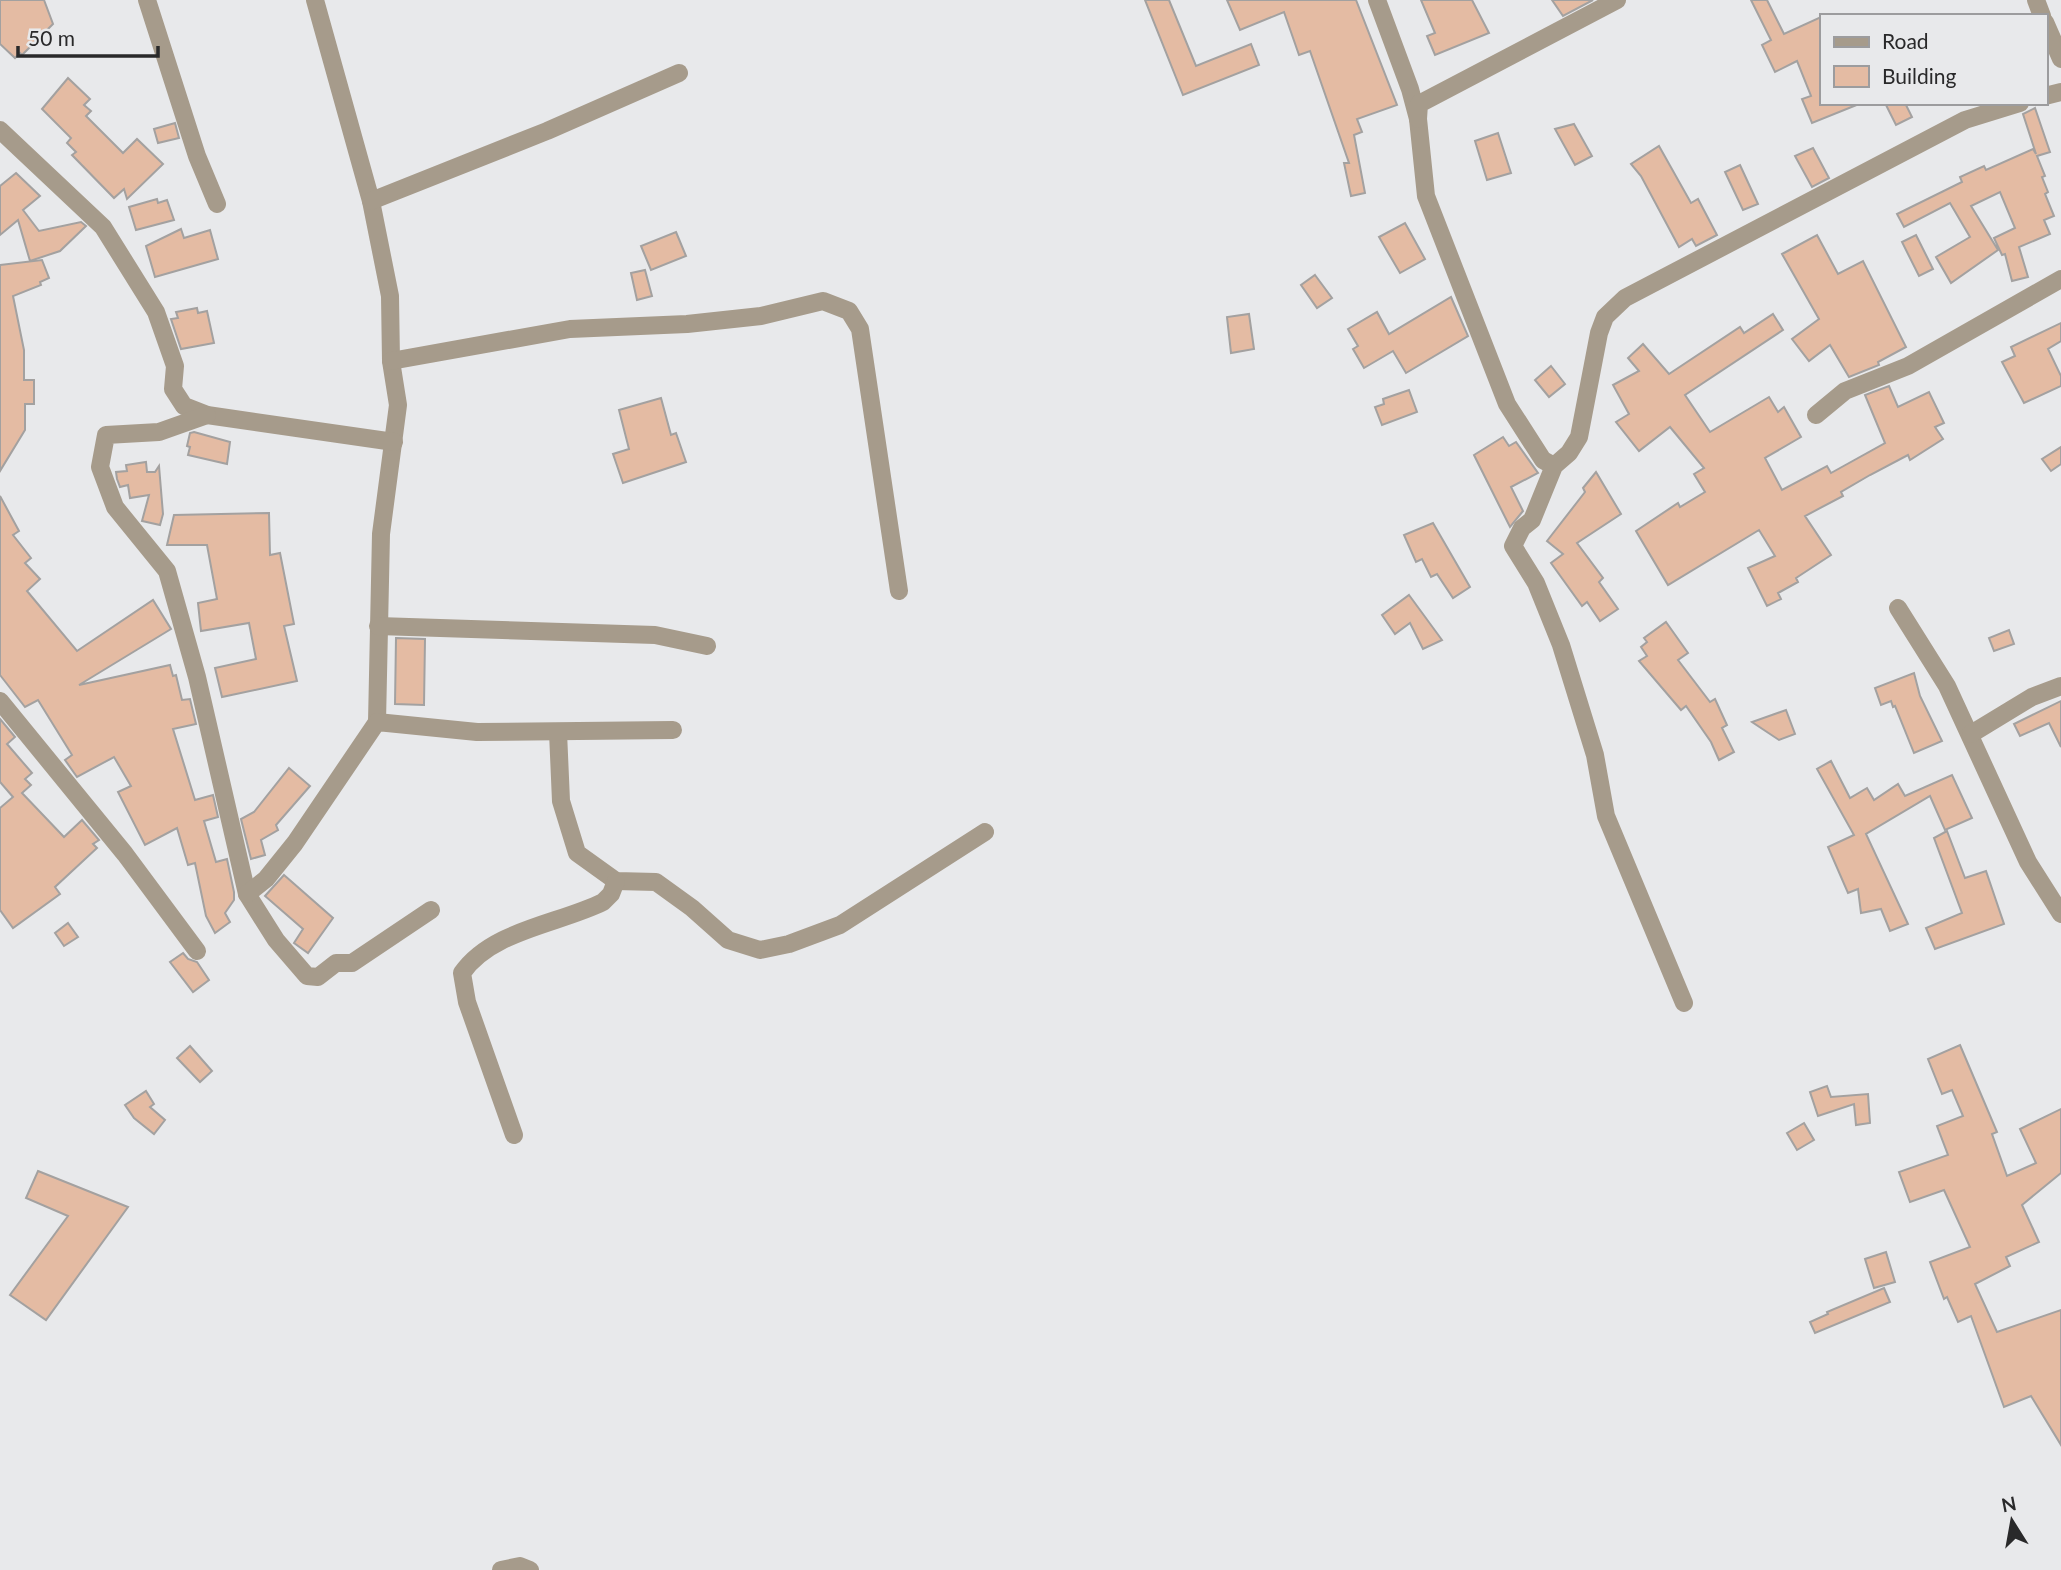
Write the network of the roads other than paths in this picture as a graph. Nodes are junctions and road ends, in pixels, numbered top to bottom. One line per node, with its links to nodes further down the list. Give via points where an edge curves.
1 (147, 0): 12 (street)
2 (315, 0): 11 (street)
3 (1377, 0): 9 (street)
4 (1617, 0): 9 (street, via 1419,104)
5 (2047, 27): 6 (street)
6 (2061, 59)
7 (680, 73): 11 (street)
8 (2014, 105): 18 (street, via 1965,120 1625,298 1605,317 1599,333 1579,437)
9 (1418, 119): 18 (street, via 1426,196 1507,404 1543,460)
10 (0, 130): 15 (street, via 103,227 156,312 175,366 173,388 184,405)
11 (370, 201): 14 (street, via 390,296)
12 (217, 204)
13 (2061, 279): 16 (street, via 1908,366 1845,391)
14 (391, 361): 17 (street, via 398,405); 19 (street, via 570,329 761,316 823,301 849,311 860,329)
15 (207, 415): 17 (street); 31 (street, via 159,432 106,435 100,467 115,507 167,571 197,677)
16 (1816, 415)
17 (394, 442): 21 (street, via 381,534)
18 (1554, 467): 35 (street, via 1532,520 1513,546 1536,583 1561,645 1595,755 1606,816)
19 (899, 591)
20 (1898, 608): 28 (street, via 1947,685)
21 (378, 625): 22 (street, via 655,635); 25 (street)
22 (707, 646)
23 (2061, 685): 28 (street)
24 (0, 701): 34 (street)
25 (377, 722): 27 (street, via 477,732); 31 (street, via 295,843 266,880)
26 (673, 730): 27 (street)
27 (558, 732): 30 (street, via 561,800 577,853)
28 (1971, 734): 33 (street, via 2028,862)
29 (985, 832): 30 (street, via 840,925 760,950 728,940 656,882)
30 (616, 881): 36 (street, via 603,902 523,931 471,961 463,973 467,1002)
31 (247, 894): 32 (street, via 276,940 307,976 318,976 336,963 352,963)
32 (431, 910)
33 (2061, 914)
34 (197, 951)
35 (1684, 1003)
36 (514, 1135)
37 (501, 1570): 38 (street, via 520,1566)
38 (530, 1570)

